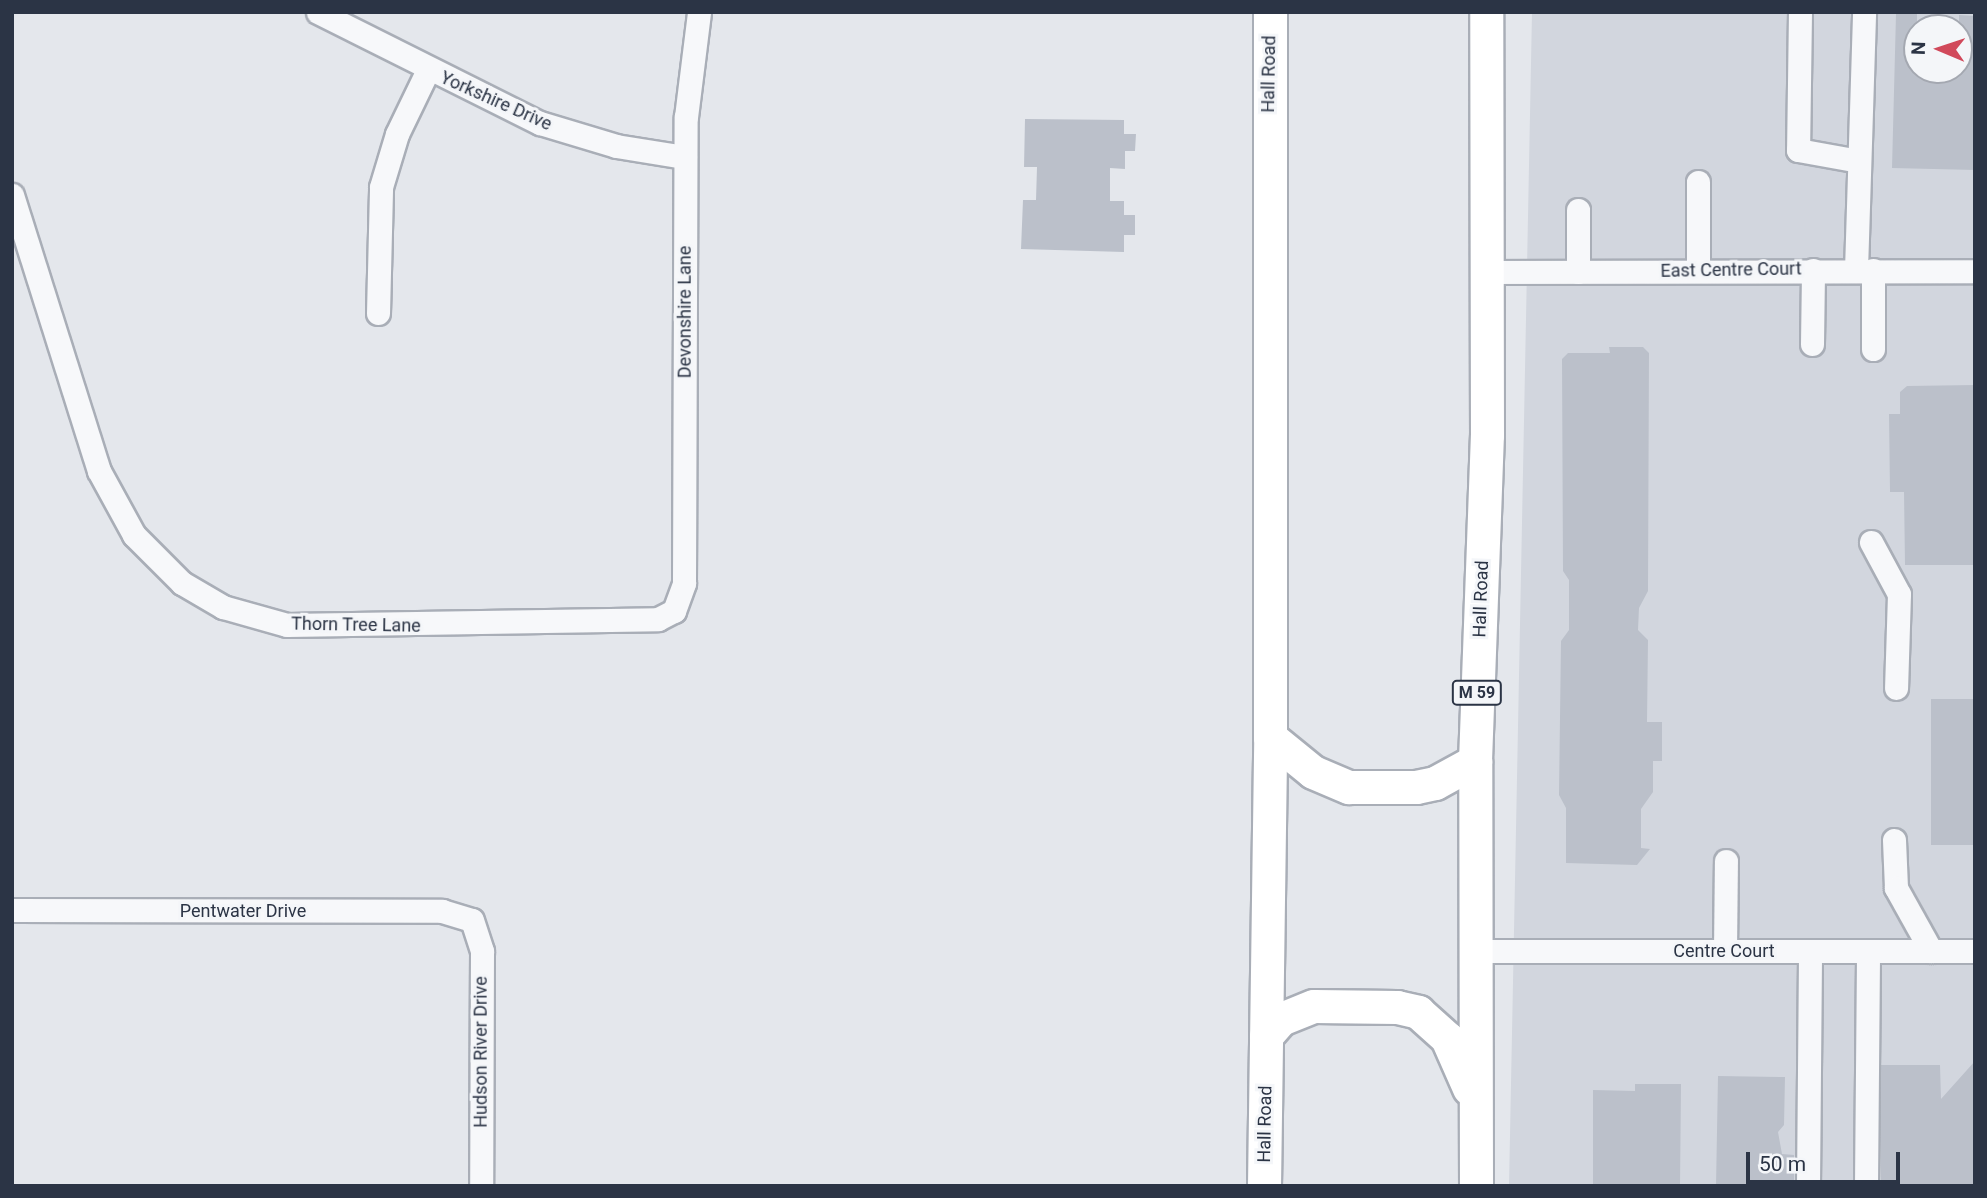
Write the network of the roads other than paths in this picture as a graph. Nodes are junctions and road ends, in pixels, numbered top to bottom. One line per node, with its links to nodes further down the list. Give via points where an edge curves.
1 (318, 12): 7 (street, Yorkshire Drive)
2 (699, 12): 8 (street, Devonshire Lane, via 688,85)
3 (1270, 12): 25 (highway, Hall Road)
4 (1486, 12): 17 (highway, Hall Road / M 59)
5 (1800, 12): 9 (street, via 1798,150)
6 (1864, 12): 9 (street)
7 (428, 70): 8 (street, Yorkshire Drive, via 570,133 615,146); 19 (street, via 397,134 382,187)
8 (685, 157): 23 (street, Devonshire Lane, via 684,583)
9 (1859, 161): 14 (street)
10 (1698, 182): 15 (street)
11 (12, 195): 23 (street, Thorn Tree Lane, via 109,493 148,552 201,595 253,617 310,627 642,622)
12 (1578, 211): 18 (street)
13 (1812, 270): 14 (street, East Centre Court); 15 (street, East Centre Court); 20 (street)
14 (1865, 270): 16 (street, East Centre Court); 21 (street)
15 (1698, 271): 18 (street, East Centre Court)
16 (1975, 271)
17 (1487, 272): 18 (street, East Centre Court); 26 (highway, Hall Road / M 59, via 1487,435)
18 (1578, 272)
19 (378, 313)
20 (1812, 345)
21 (1873, 349)
22 (1871, 542): 24 (street, via 1899,594)
23 (674, 611)
24 (1896, 688)
25 (1270, 737): 26 (highway, via 1313,772 1349,787 1416,787 1435,783); 37 (highway, Hall Road)
26 (1475, 761): 31 (highway, Hall Road / M 59)
27 (1894, 840): 35 (street, via 1896,888)
28 (1726, 861): 32 (street)
29 (12, 910): 30 (street, Pentwater Drive, via 442,911)
30 (472, 920): 39 (street, Hudson River Drive, via 482,951)
31 (1474, 951): 32 (street, Centre Court); 38 (highway, Hall Road / M 59)
32 (1725, 951): 33 (street, Centre Court)
33 (1810, 951): 34 (street, Centre Court); 42 (street)
34 (1868, 951): 35 (street, Centre Court); 43 (street)
35 (1931, 951): 36 (street, Centre Court)
36 (1975, 951)
37 (1266, 1036): 38 (highway, via 1281,1018 1314,1006 1397,1007 1419,1012 1447,1038); 40 (highway, Hall Road)
38 (1474, 1098): 41 (highway, Hall Road / M 59)
39 (481, 1186)
40 (1264, 1186)
41 (1476, 1186)
42 (1808, 1186)
43 (1866, 1186)

